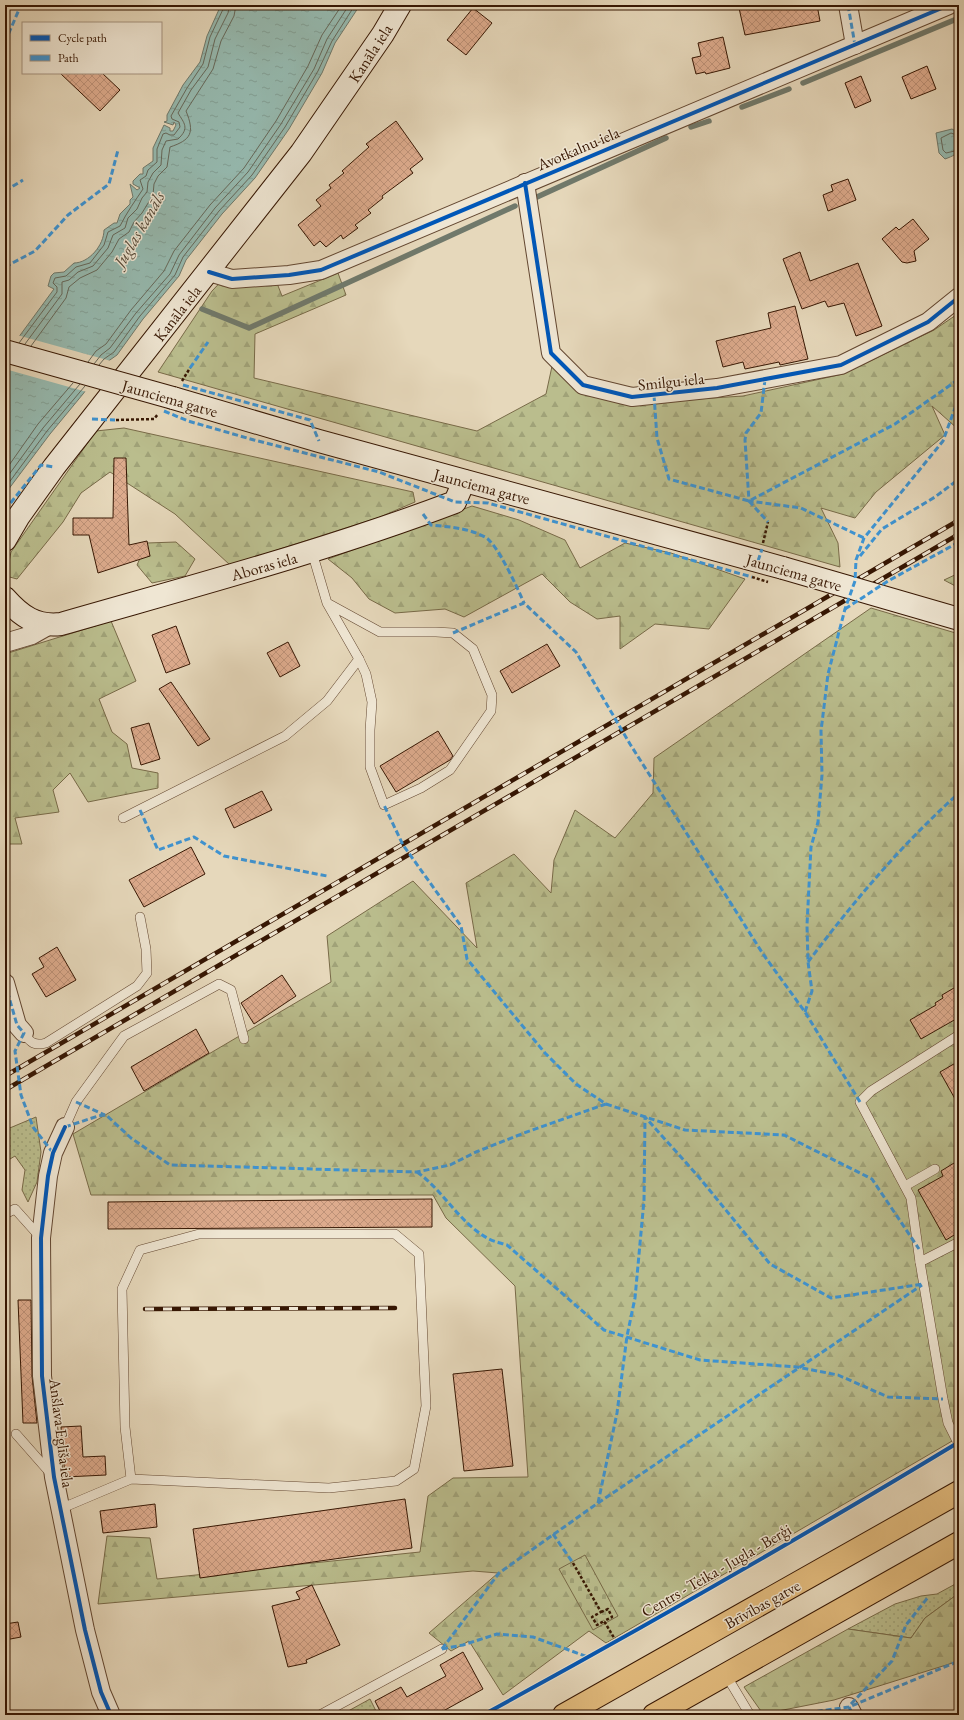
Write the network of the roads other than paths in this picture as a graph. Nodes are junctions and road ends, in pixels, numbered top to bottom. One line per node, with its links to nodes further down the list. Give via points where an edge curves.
1 (400, 5): 6 (street, Kanāla iela, via 301,153)
2 (848, 5): 4 (street)
3 (949, 5): 4 (street, Avotkalnu iela)
4 (855, 45): 5 (street, Avotkalnu iela)
5 (525, 183): 6 (street, Avotkalnu iela, via 322,270 232,279); 7 (street, Smilgu iela, via 551,353 583,385 632,398 718,388 841,365 928,322)
6 (209, 272): 10 (street, Kanāla iela, via 59,461)
7 (959, 297)
8 (5, 351): 9 (street, Jaunciema gatve, bridge)
9 (464, 481): 11 (street, Aboras iela, via 455,502); 14 (street, Jaunciema gatve, bridge)
10 (5, 540)
11 (312, 552): 13 (lane); 15 (street, Aboras iela)
12 (5, 598): 15 (street, via 28,619)
13 (327, 604): 17 (lane); 17 (lane, via 380,632 453,633 473,649 492,695 492,711 450,770 421,788 384,805 370,767 372,702 366,674)
14 (959, 619)
15 (48, 626): 16 (street, via 32,635)
16 (5, 643)
17 (359, 659): 18 (lane, via 326,701 285,736)
18 (123, 818)
19 (140, 917): 21 (lane, via 146,948 147,973 137,986 46,1043 38,1045 29,1042)
20 (5, 983): 21 (street, via 17,1025)
21 (24, 1033)
22 (959, 1035): 26 (lane, via 872,1091 860,1102)
23 (244, 1039): 24 (lane, via 231,990 219,984 124,1036 76,1102)
24 (65, 1127): 28 (street, Anšlava Eglīša iela, via 53,1153 48,1176)
25 (935, 1169): 26 (lane)
26 (905, 1186): 30 (lane, via 912,1198)
27 (5, 1214): 28 (lane, via 14,1209)
28 (41, 1238): 33 (street, Anšlava Eglīša iela, via 42,1376)
29 (959, 1242): 30 (lane)
30 (920, 1262): 32 (lane, via 948,1423)
31 (16, 1434): 33 (lane)
32 (959, 1445)
33 (54, 1477): 36 (street, Anšlava Eglīša iela)
34 (131, 1479): 34 (lane, via 329,1488 396,1481 414,1468 426,1406 419,1254 395,1234 199,1234 140,1250 122,1289 126,1427); 36 (lane)
35 (959, 1492): 42 (highway, Brīvības gatve)
36 (60, 1509): 40 (street, Anšlava Eglīša iela, via 100,1692)
37 (959, 1543): 39 (highway)
38 (442, 1649): 41 (lane)
39 (726, 1674): 43 (highway); 44 (lane)
40 (111, 1715)
41 (320, 1715)
42 (564, 1715)
43 (654, 1715)
44 (750, 1715)

